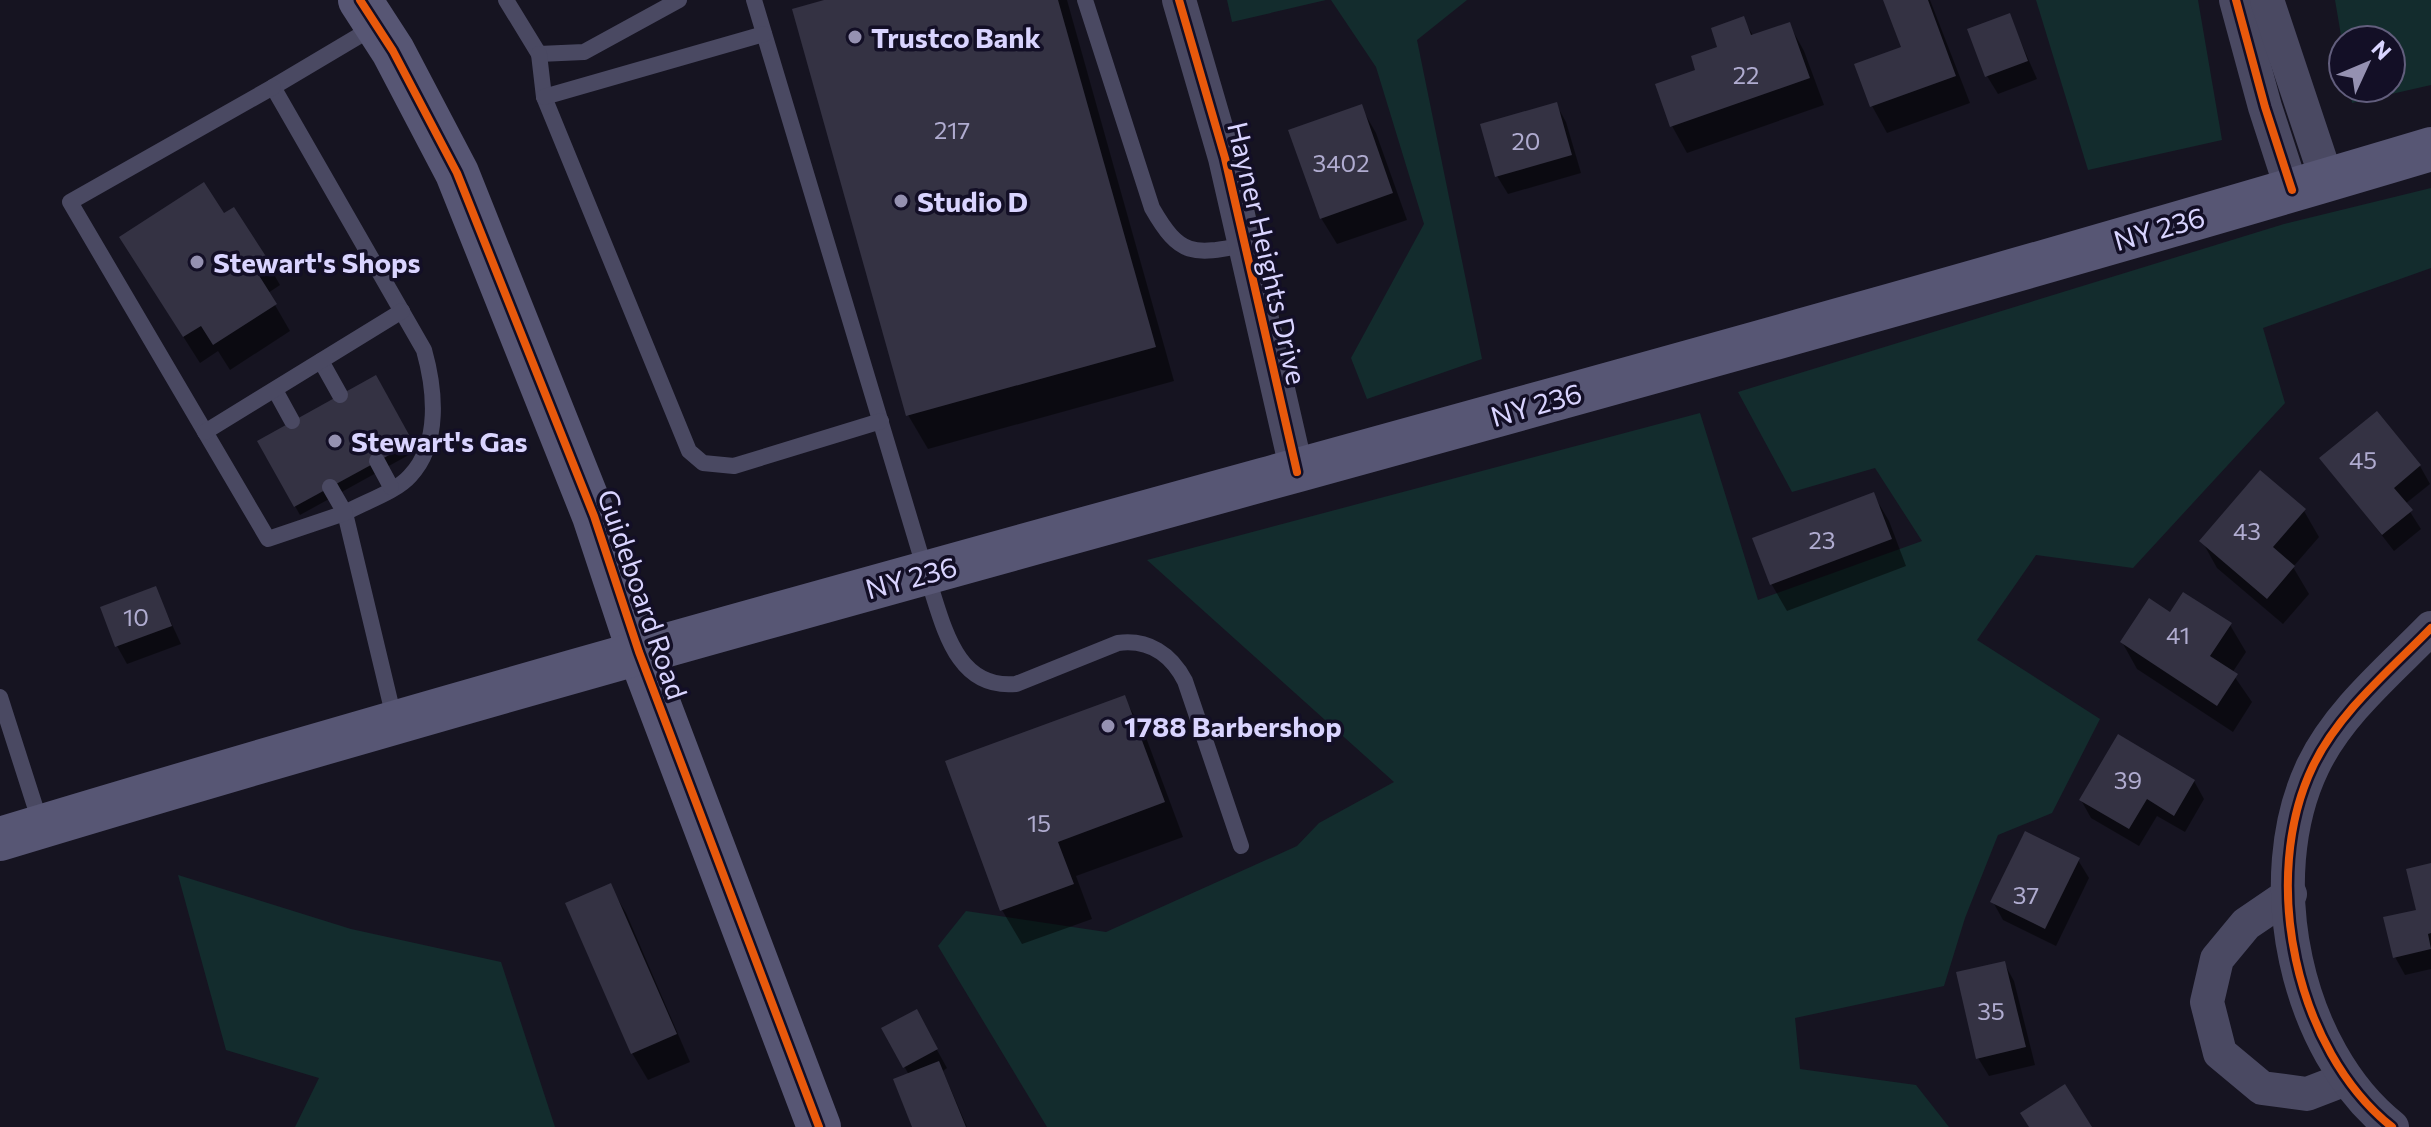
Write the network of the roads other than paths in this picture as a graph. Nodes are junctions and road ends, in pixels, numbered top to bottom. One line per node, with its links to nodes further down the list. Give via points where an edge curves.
1 (506, 0): 10 (lane)
2 (679, 0): 10 (lane, via 584,52)
3 (754, 0): 9 (lane)
4 (1085, 0): 15 (lane, via 1152,208 1165,230 1200,254)
5 (1179, 0): 15 (street, Hayner Heights Drive)
6 (2236, 0): 14 (street)
7 (2267, 0): 14 (street)
8 (368, 13): 11 (lane); 30 (main road, Guideboard Road, via 457,173 594,516)
9 (764, 34): 12 (lane); 21 (lane)
10 (539, 54): 12 (lane)
11 (273, 87): 16 (lane); 22 (lane, via 70,202)
12 (544, 97): 21 (lane, via 689,451 703,463 734,466)
13 (2431, 149): 14 (main road, NY 236 / NY 236)
14 (2310, 185): 24 (main road, NY 236 / NY 236)
15 (1245, 245): 24 (street, Hayner Heights Drive)
16 (402, 311): 17 (lane); 26 (lane, via 424,350 433,383 431,425 426,453 409,478)
17 (321, 361): 18 (lane); 19 (lane)
18 (275, 390): 20 (lane); 22 (lane)
19 (340, 395)
20 (292, 421)
21 (881, 421): 28 (lane)
22 (205, 432): 27 (lane, via 268,539)
23 (377, 461): 26 (lane)
24 (1297, 472): 28 (main road, NY 236 / NY 236)
25 (330, 487): 27 (lane)
26 (391, 487): 27 (lane)
27 (345, 513): 32 (lane)
28 (926, 573): 30 (main road, NY 236 / NY 236); 35 (lane, via 954,654 982,680 1016,684 1133,641 1154,647 1178,667)
29 (2431, 628): 36 (street, via 2351,710 2313,765 2288,857)
30 (639, 652): 32 (main road, NY 236); 38 (main road, Guideboard Road)
31 (0, 697): 33 (lane)
32 (395, 722): 33 (main road, NY 236)
33 (41, 827): 34 (main road, NY 236)
34 (0, 839)
35 (1241, 846)
36 (2290, 894): 37 (street, via 2291,930 2305,999); 37 (street, via 2246,924 2217,959 2207,1002 2220,1053 2262,1088 2307,1094)
37 (2346, 1079): 39 (street, via 2367,1107)
38 (819, 1127)
39 (2392, 1127)

